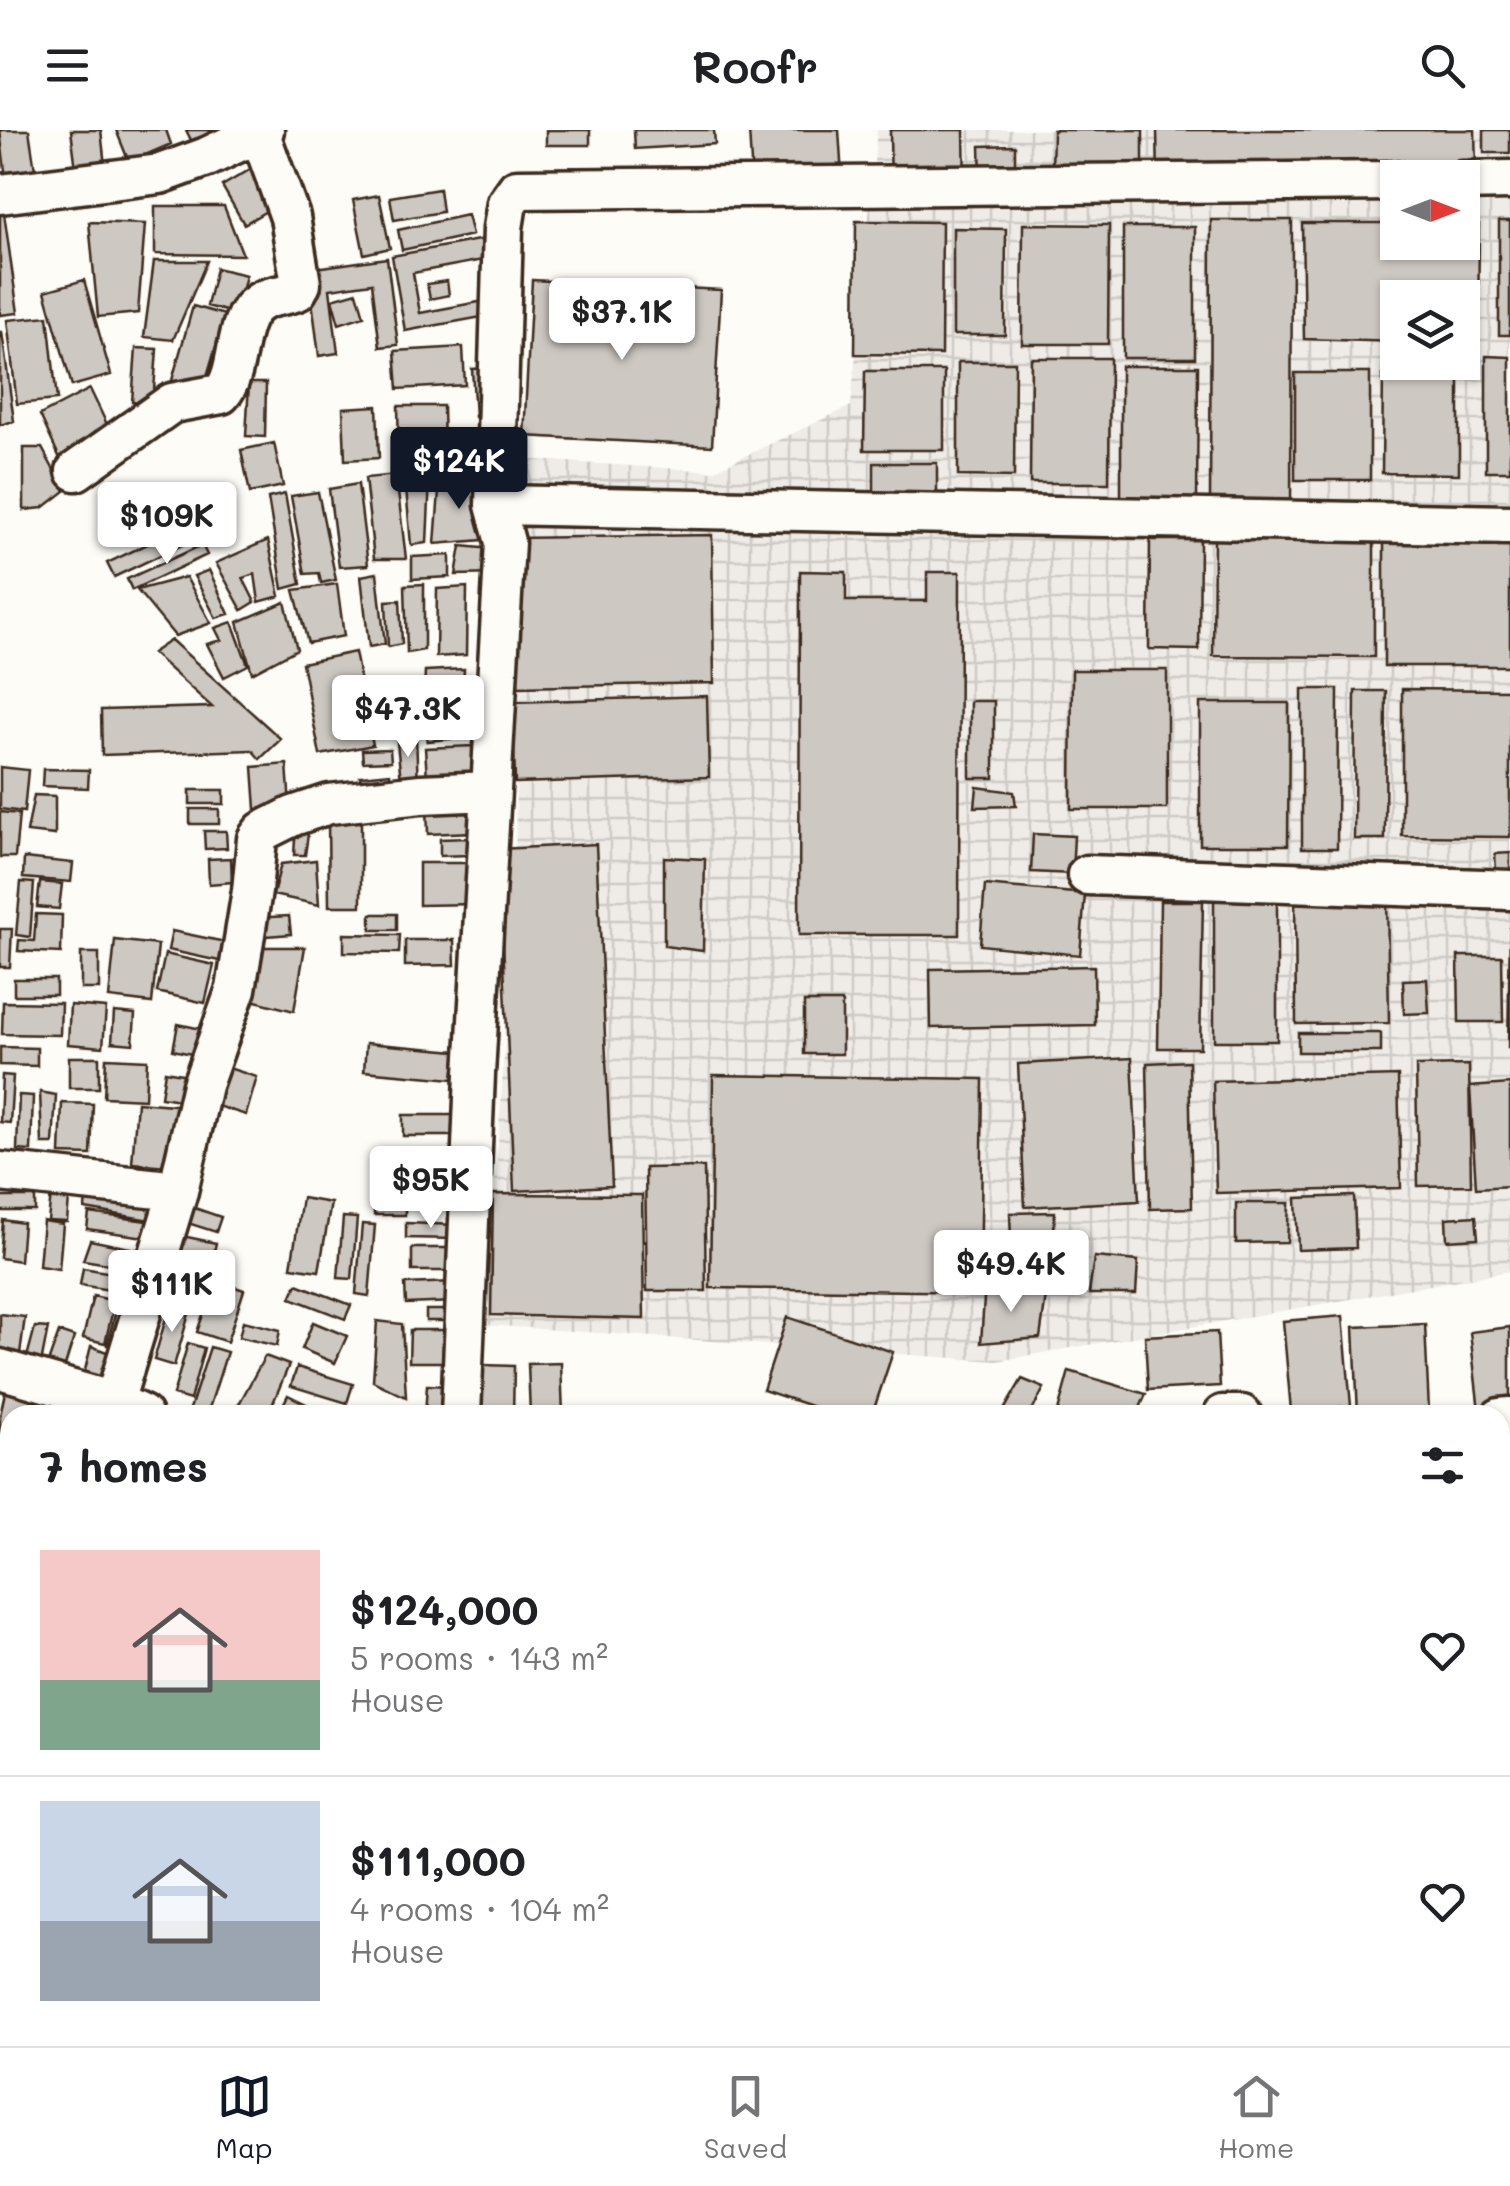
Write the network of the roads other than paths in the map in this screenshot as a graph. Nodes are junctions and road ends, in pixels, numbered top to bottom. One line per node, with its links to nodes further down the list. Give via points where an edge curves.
1 (262, 132): 5 (street, via 160,174); 6 (street, via 290,217 301,284 246,315 222,394 172,403)
2 (1510, 180): 4 (street)
3 (1380, 181): 7 (street, via 516,189 504,228)
4 (1480, 181)
5 (0, 194)
6 (76, 472)
7 (495, 504): 8 (street); 9 (street, via 505,542)
8 (1510, 524)
9 (491, 791): 13 (street, via 329,804 263,831 254,850 236,989 202,1085); 17 (street)
10 (1087, 875): 11 (street)
11 (1510, 890)
12 (0, 1172): 13 (street)
13 (178, 1191): 16 (street)
14 (0, 1369): 15 (street)
15 (118, 1405)
16 (129, 1405)
17 (461, 1405)

